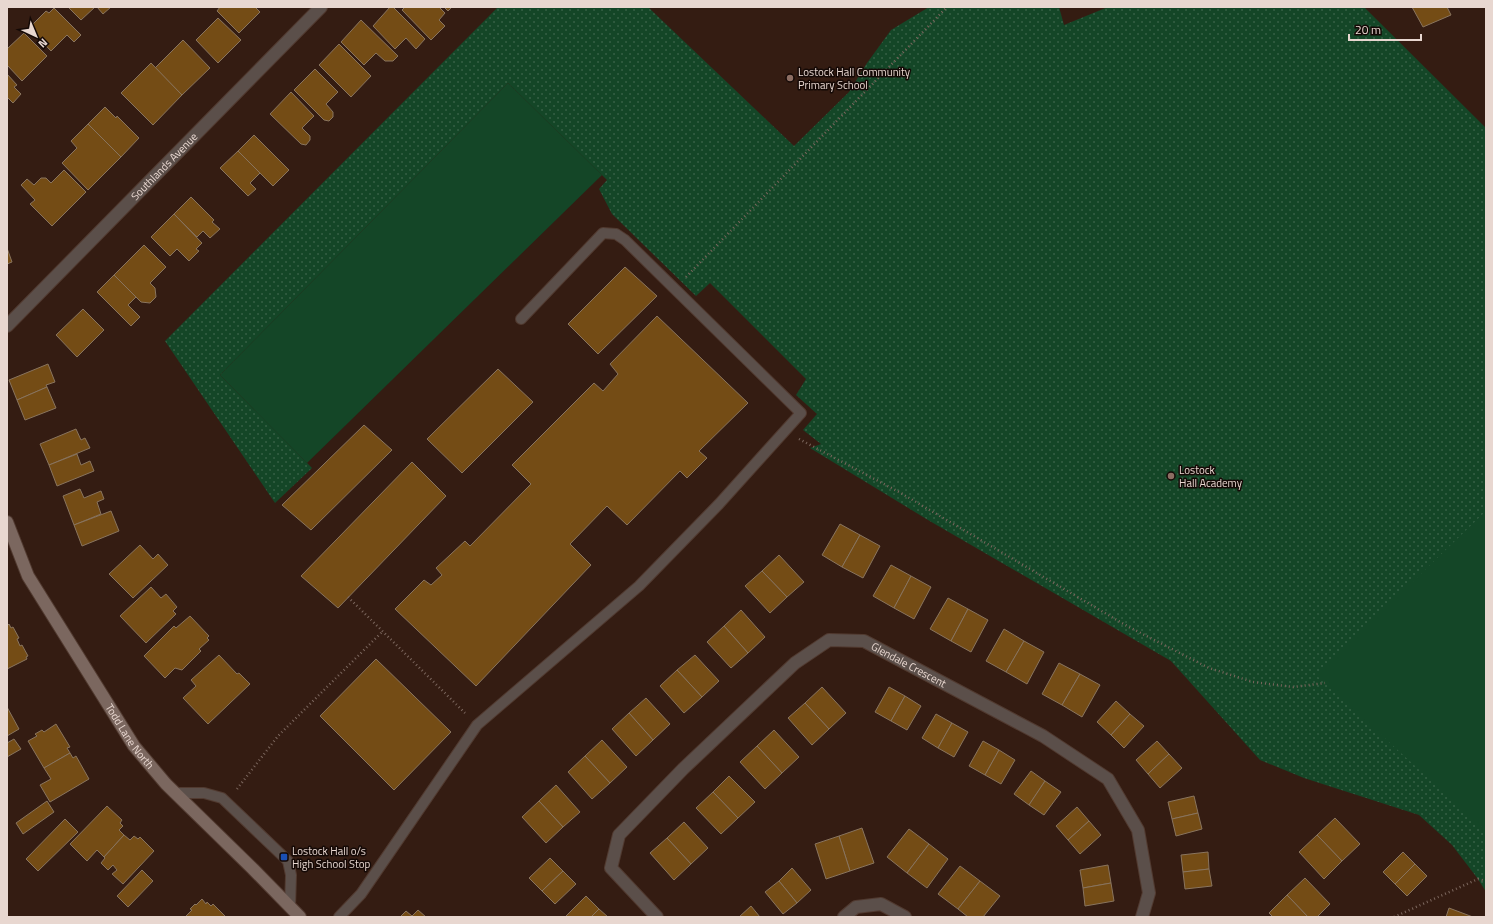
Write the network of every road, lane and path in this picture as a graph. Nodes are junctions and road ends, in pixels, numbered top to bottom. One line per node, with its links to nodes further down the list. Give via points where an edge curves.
1 (321, 7): 5 (street, Southlands Avenue)
2 (947, 7): 3 (path)
3 (674, 289): 4 (lane, via 625,240 616,234 603,233); 6 (lane, via 801,413)
4 (521, 319)
5 (7, 326)
6 (785, 431): 10 (path, via 899,492 1127,626 1209,668 1253,682 1293,687); 11 (lane, via 720,504 639,586)
7 (7, 522): 12 (street, Todd Lane North, via 28,576 134,746)
8 (348, 597): 9 (path)
9 (383, 631): 11 (path); 13 (path, via 278,736)
10 (1325, 683)
11 (477, 725): 17 (lane, via 361,894)
12 (174, 792): 13 (lane, via 204,793); 15 (street, Todd Lane North)
13 (227, 802): 15 (lane, via 288,861 291,875)
14 (1486, 881): 22 (path, via 1478,879)
15 (290, 907): 16 (street, Todd Lane North)
16 (300, 917)
17 (339, 917)
18 (657, 917): 21 (street, Glendale Crescent, via 611,868 619,835 683,769 795,663 829,640 864,640 1043,736 1108,779 1138,830 1149,893)
19 (844, 917): 20 (street, via 856,907 881,904)
20 (905, 917)
21 (1142, 917)
22 (1394, 917)

